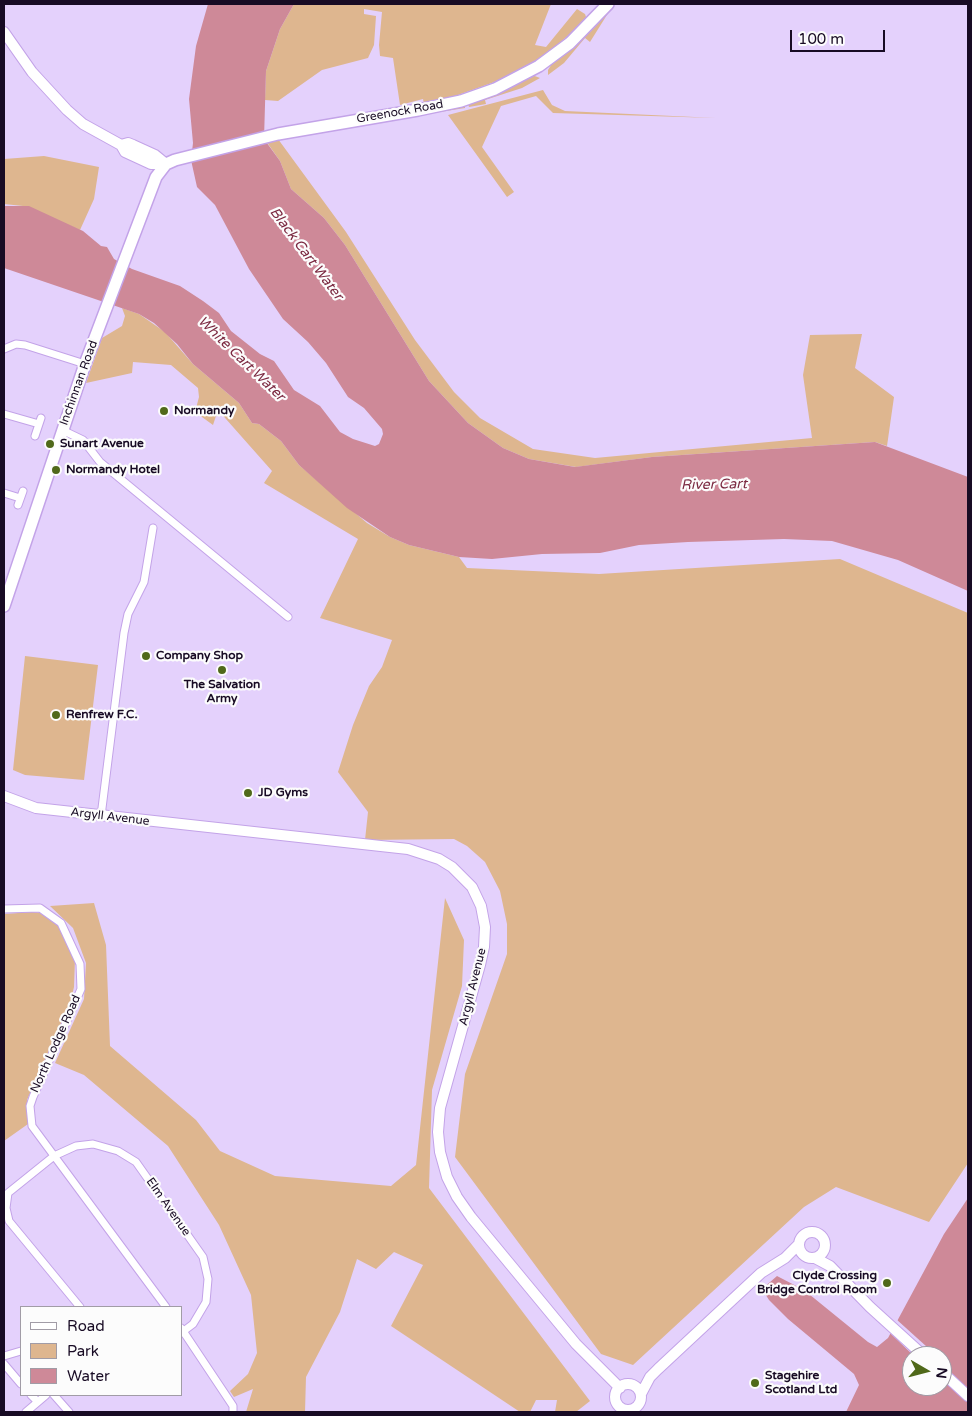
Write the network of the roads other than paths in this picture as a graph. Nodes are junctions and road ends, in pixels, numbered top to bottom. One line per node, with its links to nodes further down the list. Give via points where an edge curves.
1 (608, 4): 3 (main road, Greenock Road, via 570,42 538,66 494,89 461,101 278,134)
2 (4, 32): 3 (street, via 32,72 83,124 121,145 128,143 155,155)
3 (166, 164): 5 (main road, Inchinnan Road, via 156,177)
4 (4, 349): 5 (street, via 24,345)
5 (85, 364): 7 (main road, Inchinnan Road)
6 (4, 414): 8 (street, via 40,421)
7 (62, 430): 12 (main road, Inchinnan Road); 13 (street, via 83,440 100,462)
8 (35, 436)
9 (4, 493): 10 (street)
10 (20, 498)
11 (153, 528): 15 (street, via 144,582 128,614 124,633)
12 (4, 606)
13 (288, 617)
14 (4, 796): 15 (street, Argyll Avenue, via 36,808)
15 (101, 816): 32 (street, Argyll Avenue, via 408,849 440,859 472,887 486,927 482,956 440,1108 440,1152 447,1176 471,1217 576,1344)
16 (4, 909): 17 (street, North Lodge Road, via 40,908 61,923 80,964 81,989 30,1106 32,1126)
17 (54, 1156): 21 (street, Elm Avenue, via 8,1193 6,1208 9,1220); 22 (street, North Lodge Road); 23 (street, Elm Avenue, via 76,1146 93,1144 118,1151 136,1162 203,1257 208,1278 206,1302 194,1324)
18 (799, 1244): 19 (street, via 800,1250); 19 (street, via 802,1236 814,1232 824,1239); 20 (street)
19 (814, 1255): 20 (street); 24 (street, via 830,1266)
20 (785, 1258): 28 (street, via 761,1273)
21 (79, 1306)
22 (165, 1306)
23 (182, 1330): 42 (street, via 233,1406)
24 (913, 1346)
25 (20, 1351): 26 (street)
26 (4, 1356)
27 (4, 1364): 30 (street)
28 (650, 1377): 31 (street); 33 (street)
29 (952, 1381): 37 (street)
30 (20, 1383)
31 (633, 1385): 32 (street); 33 (street)
32 (620, 1388): 39 (street, via 616,1399)
33 (641, 1394): 39 (street, via 636,1408)
34 (32, 1396): 38 (street)
35 (44, 1396): 38 (street)
36 (55, 1396): 41 (street)
37 (968, 1396)
38 (37, 1401): 40 (street)
39 (621, 1411)
40 (26, 1412)
41 (69, 1412)
42 (233, 1412)

